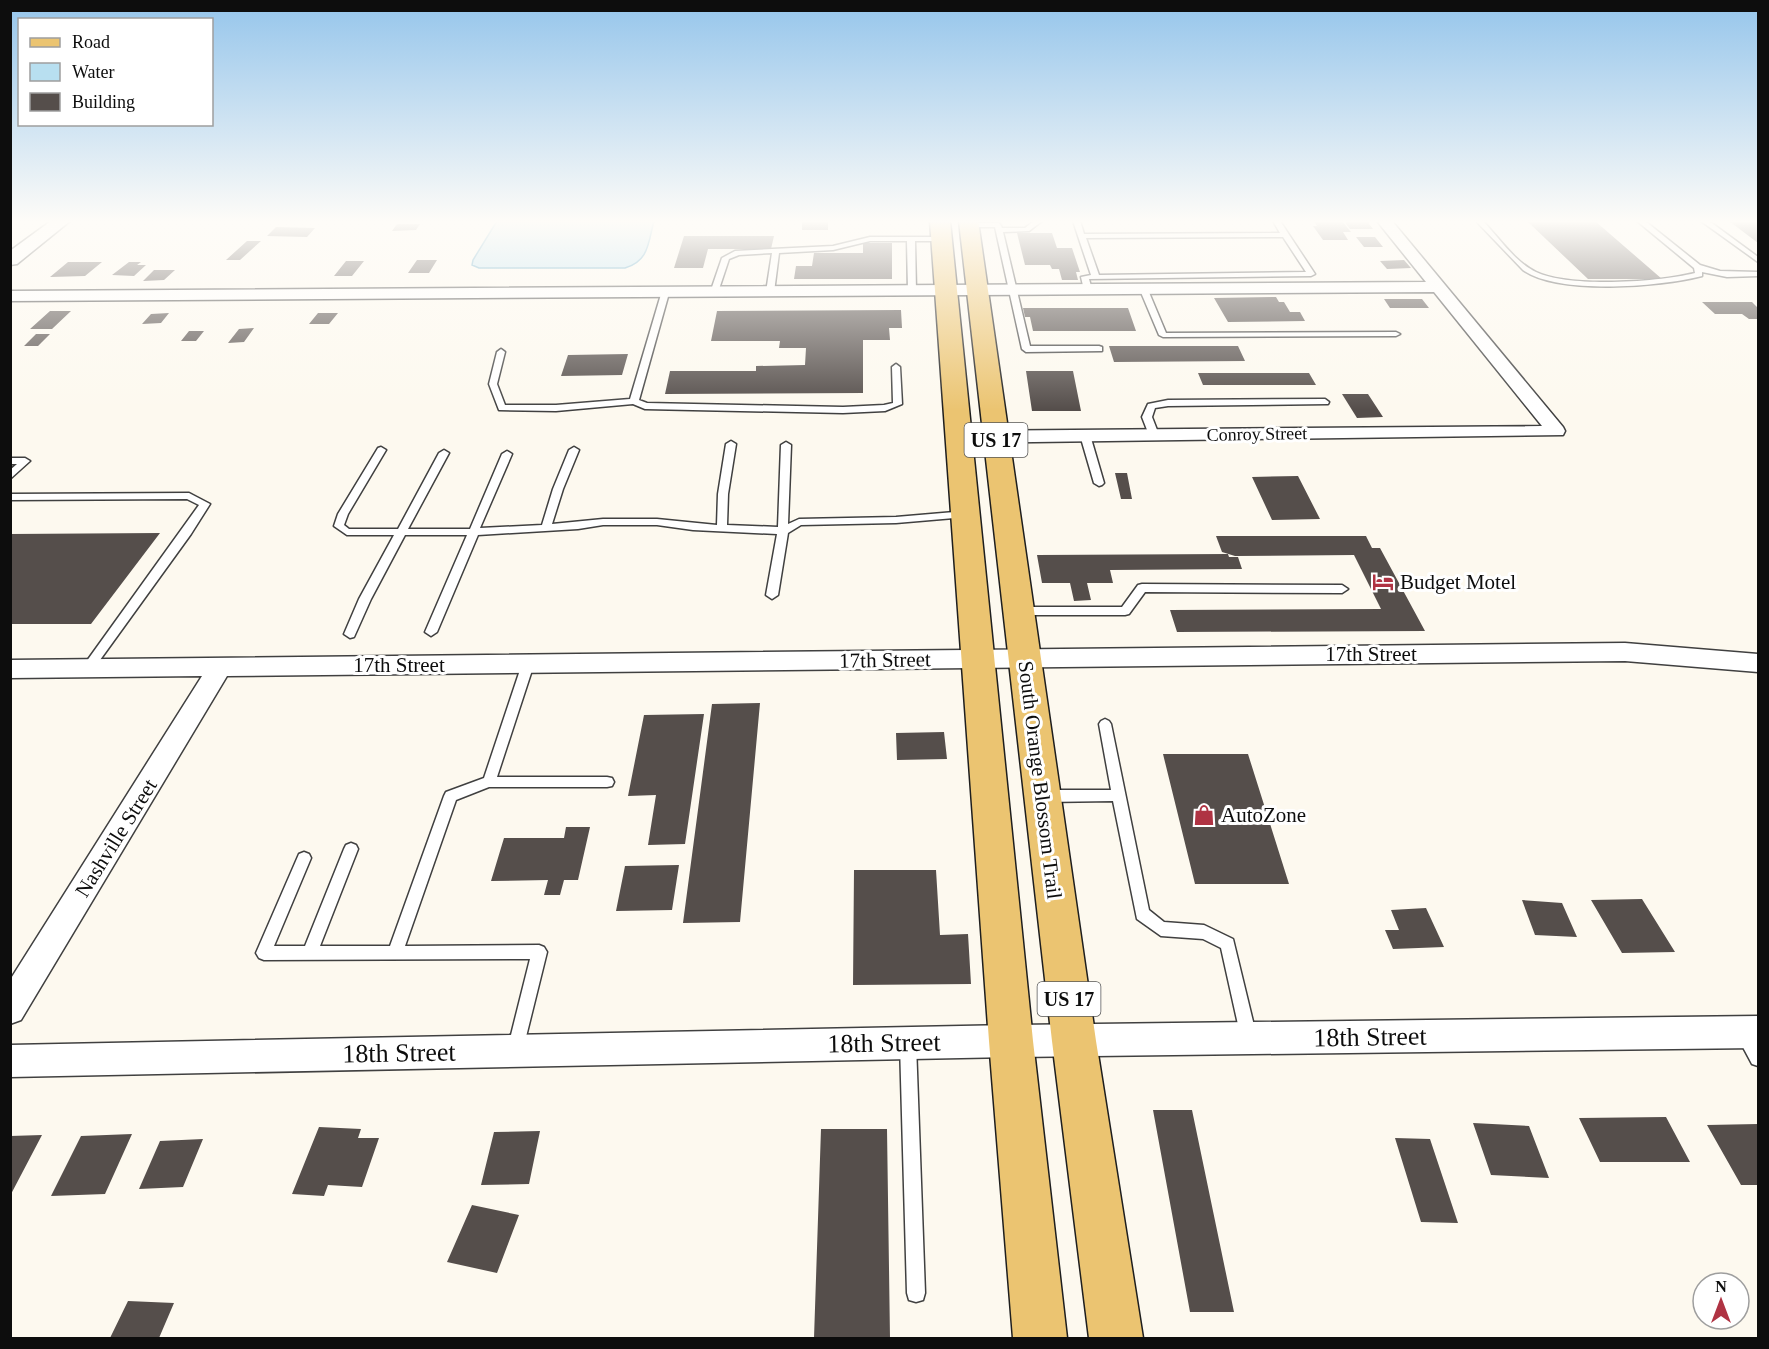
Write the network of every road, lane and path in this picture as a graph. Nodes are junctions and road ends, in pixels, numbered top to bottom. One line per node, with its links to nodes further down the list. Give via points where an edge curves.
1 (717, 284): 17 (lane)
2 (771, 284): 15 (lane)
3 (912, 284): 12 (lane)
4 (945, 284): 13 (main road, US 17)
5 (978, 284): 14 (main road, South Orange Blossom Trail / US 17)
6 (1012, 284): 10 (lane)
7 (1092, 284): 10 (street); 11 (street)
8 (1436, 284): 9 (street)
9 (1439, 287): 11 (street); 26 (street, Conroy Street, via 1556,431)
10 (1013, 290): 14 (street); 20 (lane, via 1026,349)
11 (1144, 290): 19 (lane, via 1163,335)
12 (912, 291): 13 (street); 15 (street)
13 (946, 291): 14 (street); 28 (main road, US 17)
14 (979, 291): 27 (main road, South Orange Blossom Trail / US 17)
15 (770, 292): 17 (street)
16 (665, 293): 17 (street); 18 (street); 23 (lane)
17 (714, 293)
18 (10, 296)
19 (1396, 334)
20 (1099, 349)
21 (501, 352): 23 (lane, via 493,384 502,408)
22 (896, 368): 23 (lane, via 898,404 885,408 645,406)
23 (634, 401)
24 (1325, 402): 26 (lane, via 1151,406 1148,417)
25 (1085, 435): 26 (street, Conroy Street); 27 (street, Conroy Street); 37 (lane)
26 (1154, 435)
27 (996, 436): 28 (street, Conroy Street); 47 (main road, South Orange Blossom Trail / US 17)
28 (959, 437): 39 (main road, US 17)
29 (731, 444): 41 (lane)
30 (786, 445): 42 (lane)
31 (381, 450): 43 (lane, via 339,526 347,532)
32 (574, 450): 40 (lane)
33 (444, 453): 43 (lane)
34 (507, 454): 44 (lane)
35 (10, 461): 36 (lane, via 25,461)
36 (10, 476)
37 (1099, 483)
38 (10, 497): 55 (lane, via 189,496 204,504)
39 (966, 514): 42 (lane, via 799,522); 50 (main road, US 17)
40 (546, 528): 41 (lane, via 657,522); 44 (lane)
41 (722, 528): 42 (lane)
42 (783, 531): 46 (lane)
43 (402, 532): 44 (lane); 49 (lane)
44 (473, 532): 48 (lane)
45 (1342, 589): 47 (lane, via 1142,588 1125,611)
46 (772, 595)
47 (1018, 611): 51 (main road, South Orange Blossom Trail / US 17)
48 (431, 632)
49 (350, 634)
50 (979, 659): 51 (street, 17th Street); 53 (street, 17th Street); 68 (main road, US 17)
51 (1024, 659): 52 (street, 17th Street, via 1625,652); 61 (main road, South Orange Blossom Trail / US 17)
52 (1758, 663)
53 (528, 664): 54 (street, 17th Street); 58 (lane)
54 (221, 666): 55 (street, 17th Street); 66 (street, Nashville Street)
55 (88, 668): 56 (street, 17th Street)
56 (10, 669)
57 (1105, 724): 60 (lane)
58 (489, 782): 59 (lane); 65 (lane, via 451,796)
59 (608, 782)
60 (1119, 795): 61 (lane); 67 (lane, via 1142,914 1161,929 1204,932 1228,944)
61 (1042, 796): 69 (main road, South Orange Blossom Trail / US 17)
62 (351, 849): 64 (lane)
63 (304, 858): 64 (lane, via 264,953)
64 (310, 953): 65 (lane)
65 (394, 953): 72 (lane, via 539,952)
66 (10, 1009)
67 (1249, 1039): 69 (street, 18th Street); 70 (street, 18th Street)
68 (1011, 1041): 69 (street, 18th Street); 71 (street, 18th Street); 75 (main road, US 17)
69 (1074, 1041): 76 (main road, South Orange Blossom Trail / US 17)
70 (1753, 1041)
71 (908, 1043): 72 (street, 18th Street); 74 (lane)
72 (515, 1051): 73 (street, 18th Street)
73 (10, 1061)
74 (916, 1293)
75 (1040, 1338)
76 (1116, 1338)

